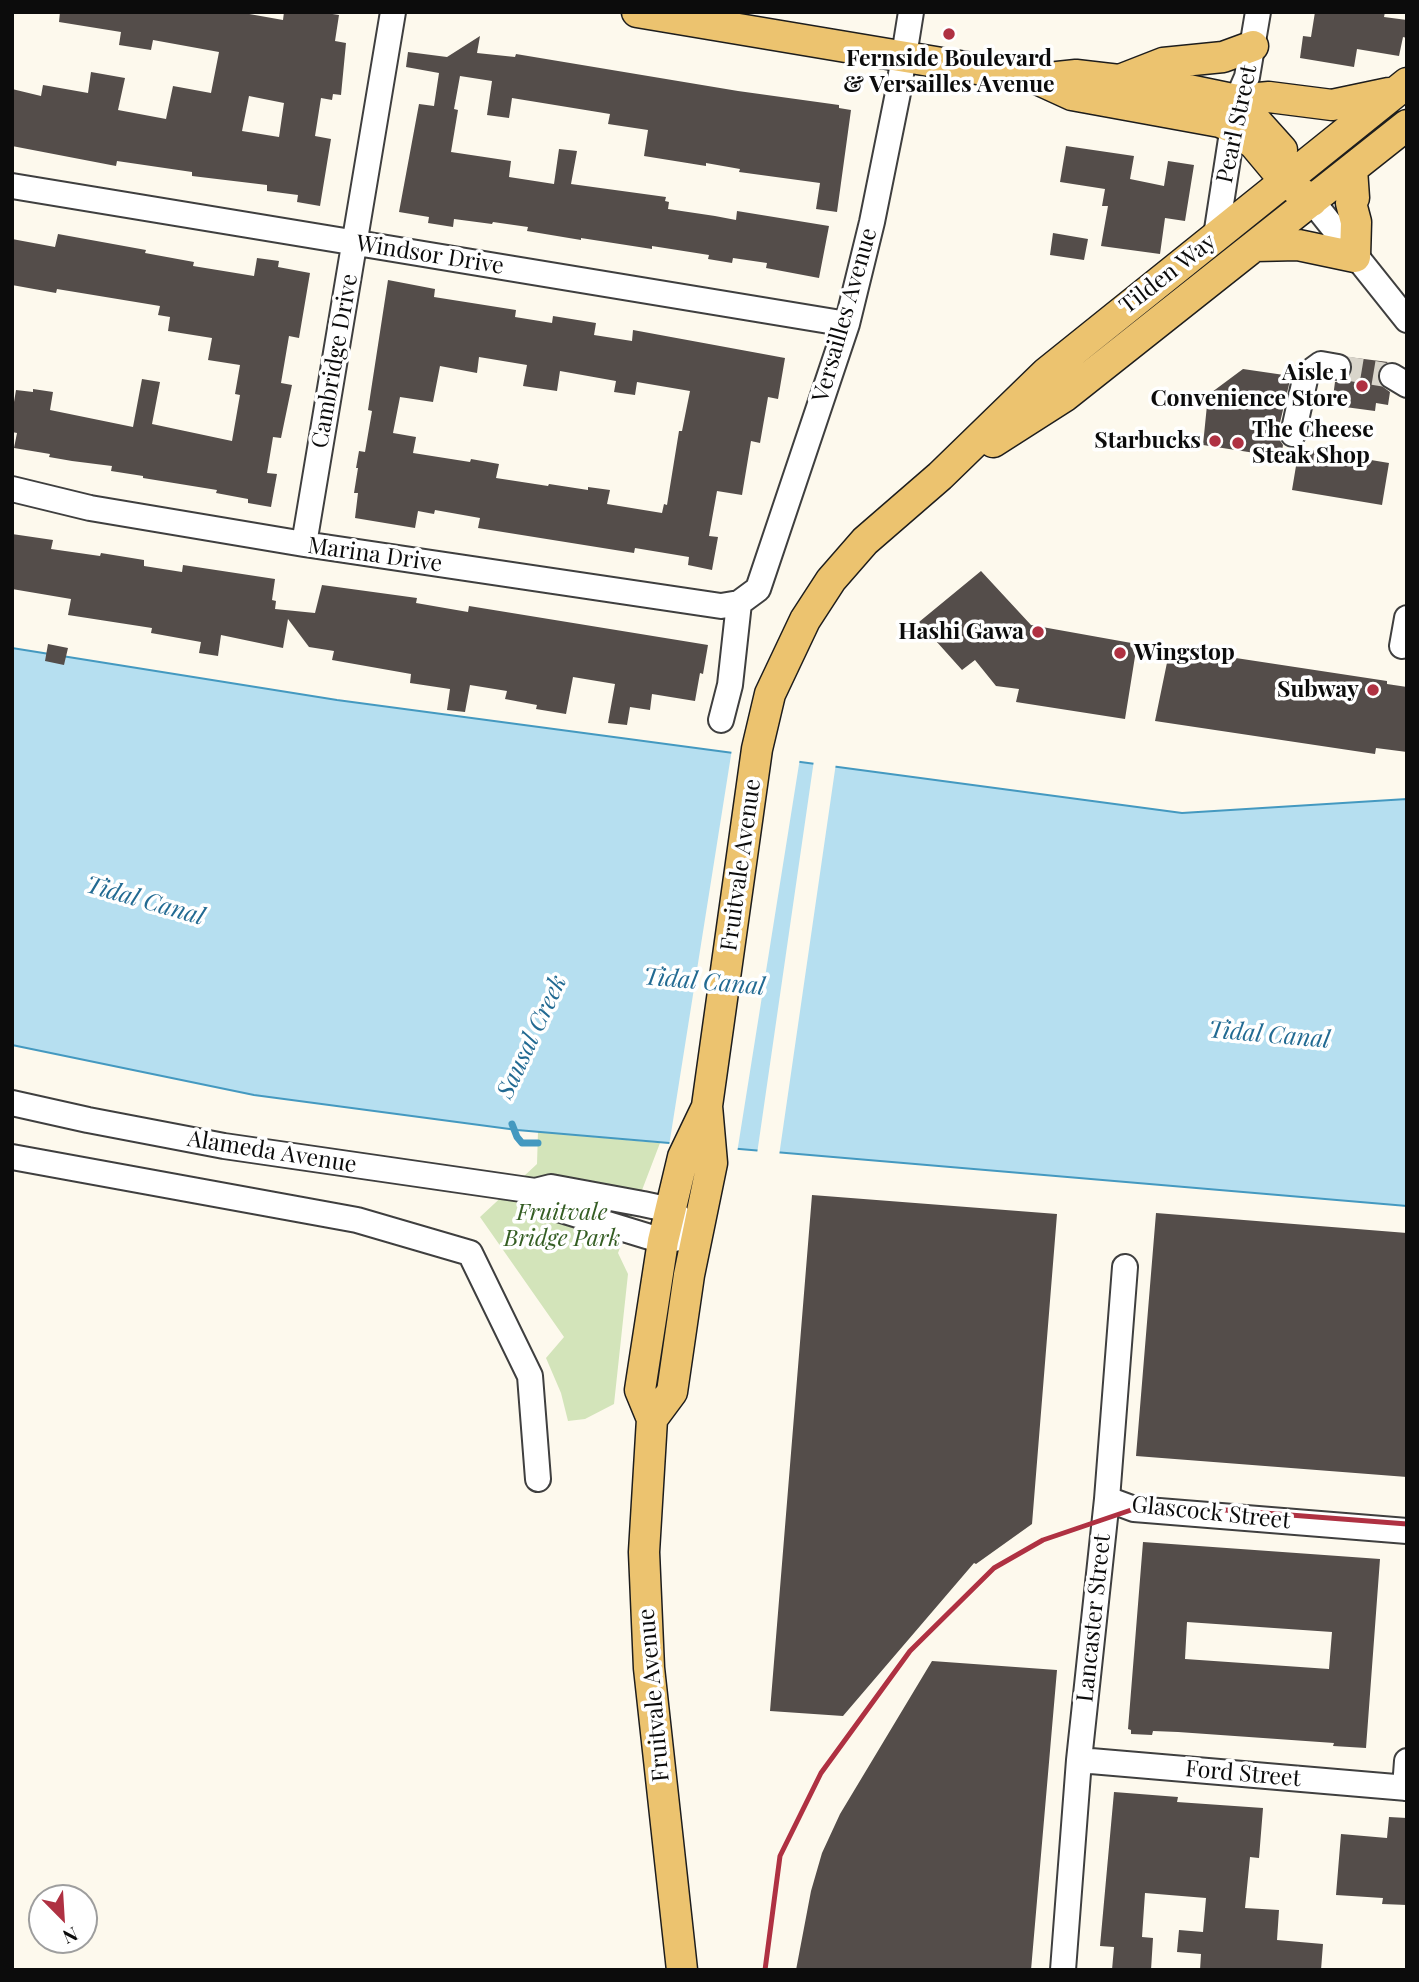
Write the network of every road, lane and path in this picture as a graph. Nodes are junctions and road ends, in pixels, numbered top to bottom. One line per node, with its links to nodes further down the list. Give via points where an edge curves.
1 (393, 12): 17 (street, Cambridge Drive)
2 (911, 12): 6 (street, Versailles Avenue)
3 (1258, 12): 5 (street, Pearl Street)
4 (644, 13): 6 (main road)
5 (1253, 46): 8 (main road, via 1223,57 1163,62); 10 (street, Pearl Street)
6 (904, 56): 7 (main road); 21 (street, Versailles Avenue, via 873,222)
7 (1037, 79): 8 (main road, via 1076,75); 10 (main road, via 1072,95 1220,122)
8 (1119, 80): 10 (main road)
9 (1402, 87): 10 (main road, via 1332,105 1269,97); 13 (main road, Tilden Way)
10 (1235, 114): 13 (main road); 16 (street, Pearl Street)
11 (1407, 125): 12 (main road, Tilden Way)
12 (1352, 169): 15 (main road, Tilden Way); 19 (main road)
13 (1292, 175): 15 (main road); 16 (main road, Tilden Way)
14 (12, 186): 17 (street, Windsor Drive)
15 (1312, 201): 18 (main road, Tilden Way); 19 (street)
16 (1216, 236): 24 (main road, Tilden Way, via 1046,373)
17 (355, 242): 21 (street, Windsor Drive); 26 (street, Cambridge Drive)
18 (1255, 246): 19 (main road, via 1298,245); 24 (main road, Tilden Way, via 1065,396)
19 (1355, 257): 20 (street)
20 (1407, 320)
21 (847, 324): 27 (street, Versailles Avenue, via 758,589)
22 (1338, 366): 23 (street, via 1321,364 1306,375)
23 (1293, 434)
24 (940, 476): 30 (main road, Tilden Way, via 889,518 831,580 799,631)
25 (12, 489): 26 (street, Marina Drive, via 90,508)
26 (304, 544): 27 (street, Marina Drive, via 721,606)
27 (739, 603): 31 (street, via 730,685)
28 (1407, 618): 29 (street)
29 (1402, 646)
30 (766, 708): 33 (main road, Fruitvale Avenue)
31 (721, 720)
32 (12, 1103): 35 (street, Alameda Avenue, via 224,1146)
33 (707, 1106): 36 (main road, Fruitvale Avenue, via 683,1157); 37 (main road, Fruitvale Avenue, via 712,1163)
34 (12, 1157): 41 (street, via 357,1220 470,1253 530,1376)
35 (535, 1191): 36 (street, Alameda Avenue, via 551,1187); 38 (street, Alameda Avenue, via 555,1208)
36 (671, 1210): 37 (street); 38 (main road, Fruitvale Avenue)
37 (698, 1234): 38 (street, Alameda Avenue); 40 (main road, Fruitvale Avenue, via 672,1392)
38 (663, 1241): 40 (main road, Fruitvale Avenue, via 640,1390)
39 (1125, 1267): 42 (street, Lancaster Street)
40 (652, 1419): 48 (main road, Fruitvale Avenue, via 644,1552 649,1668)
41 (538, 1479)
42 (1107, 1499): 43 (street, Glascock Street); 44 (street, Glascock Street, via 1134,1509); 45 (street, Lancaster Street)
43 (1407, 1517)
44 (1407, 1531)
45 (1079, 1760): 47 (street, Ford Street); 49 (street, Lancaster Street)
46 (1407, 1761): 47 (street)
47 (1406, 1788)
48 (682, 1970)
49 (1063, 1970)

